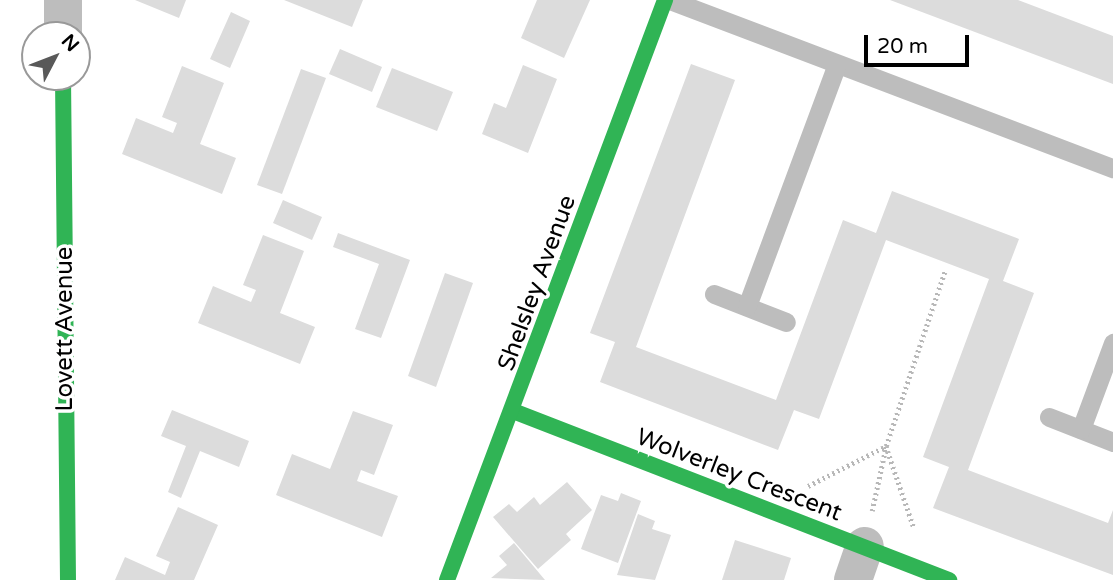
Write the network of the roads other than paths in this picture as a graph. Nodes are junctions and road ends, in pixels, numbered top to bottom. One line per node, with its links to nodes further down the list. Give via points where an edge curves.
1 (63, 0): 3 (street)
2 (668, 0): 4 (lane); 11 (street, Shelsley Avenue)
3 (63, 21)
4 (837, 64): 6 (lane); 8 (lane)
5 (63, 91): 16 (street, Lovett Avenue)
6 (1113, 169)
7 (715, 294): 8 (lane)
8 (747, 306): 9 (lane)
9 (786, 322)
10 (1113, 343): 13 (lane)
11 (513, 411): 15 (street, Wolverley Crescent, via 761,511); 17 (street, Shelsley Avenue)
12 (1049, 417): 13 (lane)
13 (1081, 429): 14 (lane)
14 (1113, 442)
15 (859, 563): 18 (street, Wolverley Crescent)
16 (68, 580)
17 (447, 580)
18 (949, 580)

